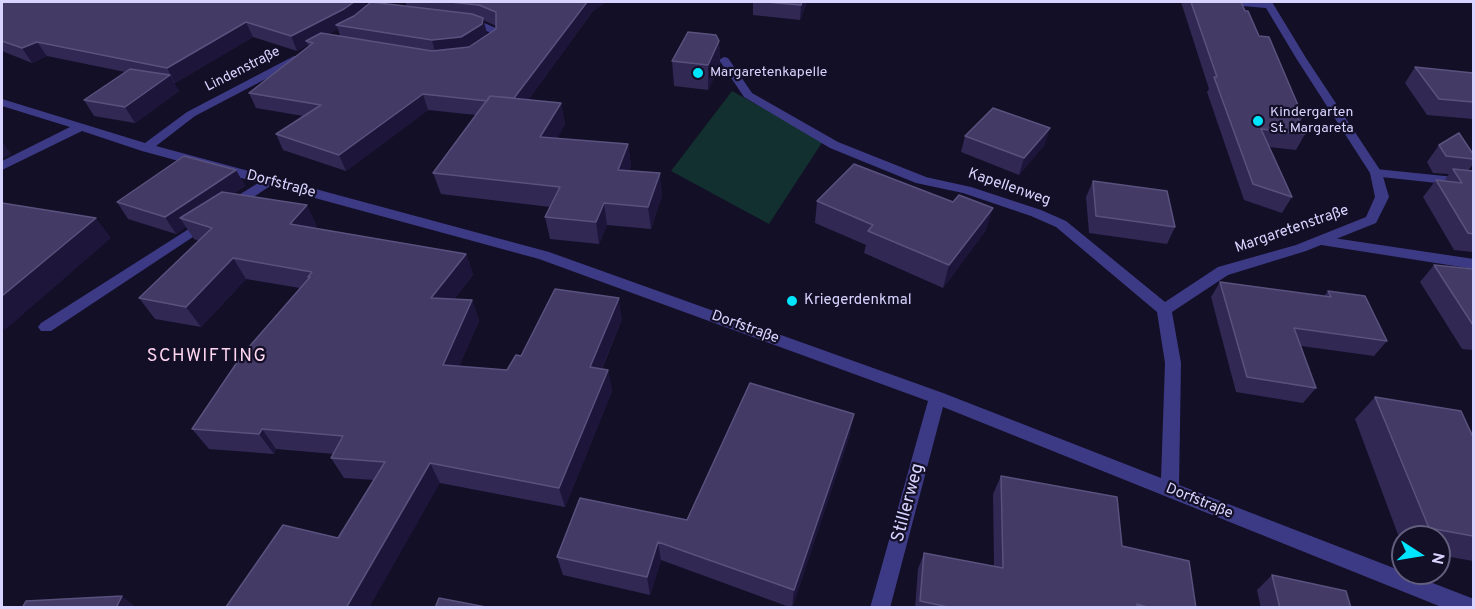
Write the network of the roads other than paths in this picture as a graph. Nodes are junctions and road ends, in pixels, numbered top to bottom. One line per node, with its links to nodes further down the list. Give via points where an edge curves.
1 (1231, 2): 2 (street)
2 (1269, 3): 11 (street, Margaretenstraße)
3 (455, 21): 5 (street, via 494,31 493,42)
4 (310, 52): 9 (street, Lindenstraße, via 191,114)
5 (477, 52)
6 (724, 60): 16 (street, Kapellenweg, via 748,95 834,145 921,180 976,193 1061,224)
7 (2, 102): 8 (street, Dorfstraße)
8 (78, 128): 9 (street, Dorfstraße); 10 (street)
9 (146, 148): 12 (street, Dorfstraße)
10 (2, 166)
11 (1376, 172): 13 (street); 14 (street, Margaretenstraße, via 1382,196 1371,220)
12 (268, 181): 17 (street); 18 (street, Dorfstraße, via 544,255)
13 (1473, 183)
14 (1320, 241): 15 (street); 16 (street, Margaretenstraße, via 1223,271)
15 (1473, 264)
16 (1164, 310): 19 (street, via 1173,363)
17 (46, 327)
18 (937, 398): 19 (street, Dorfstraße); 20 (street, Stillerweg)
19 (1170, 490): 21 (street, Dorfstraße)
20 (880, 608)
21 (1470, 608)

